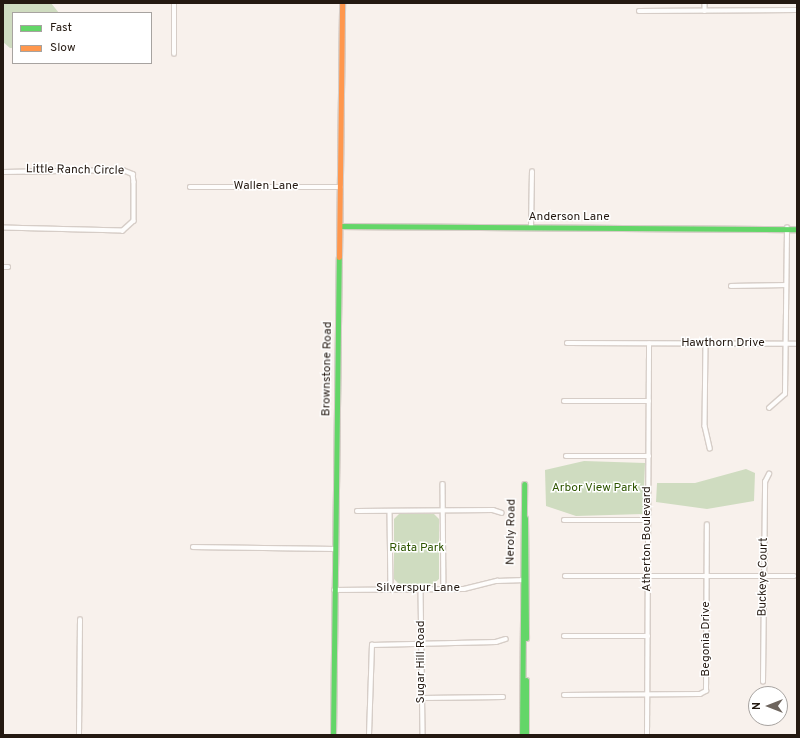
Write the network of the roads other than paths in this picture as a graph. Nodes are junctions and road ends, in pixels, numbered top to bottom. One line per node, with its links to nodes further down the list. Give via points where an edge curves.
1 (174, 3): 7 (street)
2 (342, 3): 11 (street, Brownstone Road)
3 (705, 3): 6 (street)
4 (797, 10): 6 (street)
5 (639, 11): 6 (street)
6 (705, 11)
7 (174, 54)
8 (3, 172): 13 (street, Little Ranch Circle, via 123,170 133,174 134,221 123,231)
9 (532, 172): 14 (street)
10 (190, 187): 11 (street, Wallen Lane)
11 (342, 187): 12 (street, Brownstone Road)
12 (341, 226): 14 (street, Anderson Lane); 42 (street, Brownstone Road)
13 (3, 228)
14 (531, 228): 15 (street, Anderson Lane)
15 (787, 228): 16 (street, Anderson Lane); 19 (street)
16 (797, 229)
17 (3, 267): 18 (street)
18 (8, 267)
19 (786, 285): 20 (street); 24 (street)
20 (731, 286)
21 (567, 343): 22 (street, Hawthorn Drive)
22 (650, 344): 23 (street, Hawthorn Drive); 27 (street, Atherton Boulevard)
23 (706, 344): 24 (street, Hawthorn Drive); 29 (street, via 705,426)
24 (785, 344): 25 (street, Hawthorn Drive); 28 (street, via 785,394)
25 (797, 344)
26 (564, 400): 27 (street)
27 (649, 400): 31 (street, Atherton Boulevard)
28 (769, 408)
29 (710, 448)
30 (566, 456): 31 (street)
31 (649, 456): 39 (street, Atherton Boulevard)
32 (769, 474): 46 (street, Buckeye Court, via 765,482)
33 (443, 484): 34 (street)
34 (443, 510): 36 (street); 37 (street); 51 (street)
35 (357, 511): 36 (street)
36 (390, 511): 49 (street)
37 (502, 513)
38 (564, 520): 39 (street)
39 (648, 520): 44 (street, Atherton Boulevard)
40 (707, 525): 45 (street)
41 (193, 547): 42 (street)
42 (334, 550): 52 (street, Brownstone Road)
43 (565, 576): 44 (street)
44 (648, 576): 45 (street); 55 (street, Atherton Boulevard)
45 (707, 576): 46 (street); 59 (street, Begonia Drive, via 706,691 700,694)
46 (764, 576): 47 (street); 58 (street, Buckeye Court)
47 (794, 576)
48 (524, 580): 48 (street, Neroly Road, via 524,484); 51 (street, Silverspur Lane); 67 (street, Neroly Road); 68 (street, Neroly Road)
49 (391, 589): 50 (street, Silverspur Lane); 52 (street, Silverspur Lane)
50 (421, 589): 51 (street, Silverspur Lane); 57 (street, Sugar Hill Road)
51 (444, 589)
52 (334, 590): 64 (street, Brownstone Road)
53 (80, 620): 63 (street)
54 (564, 636): 55 (street)
55 (648, 636): 59 (street, Atherton Boulevard)
56 (506, 639): 57 (street, via 496,642)
57 (422, 642): 62 (street, Sugar Hill Road); 65 (street, via 372,645)
58 (763, 682)
59 (647, 694): 60 (street); 69 (street, Atherton Boulevard)
60 (564, 695)
61 (503, 697): 62 (street)
62 (423, 698): 66 (street, Sugar Hill Road)
63 (79, 735)
64 (333, 735)
65 (369, 735)
66 (423, 735)
67 (522, 735)
68 (526, 735)
69 (647, 735)

